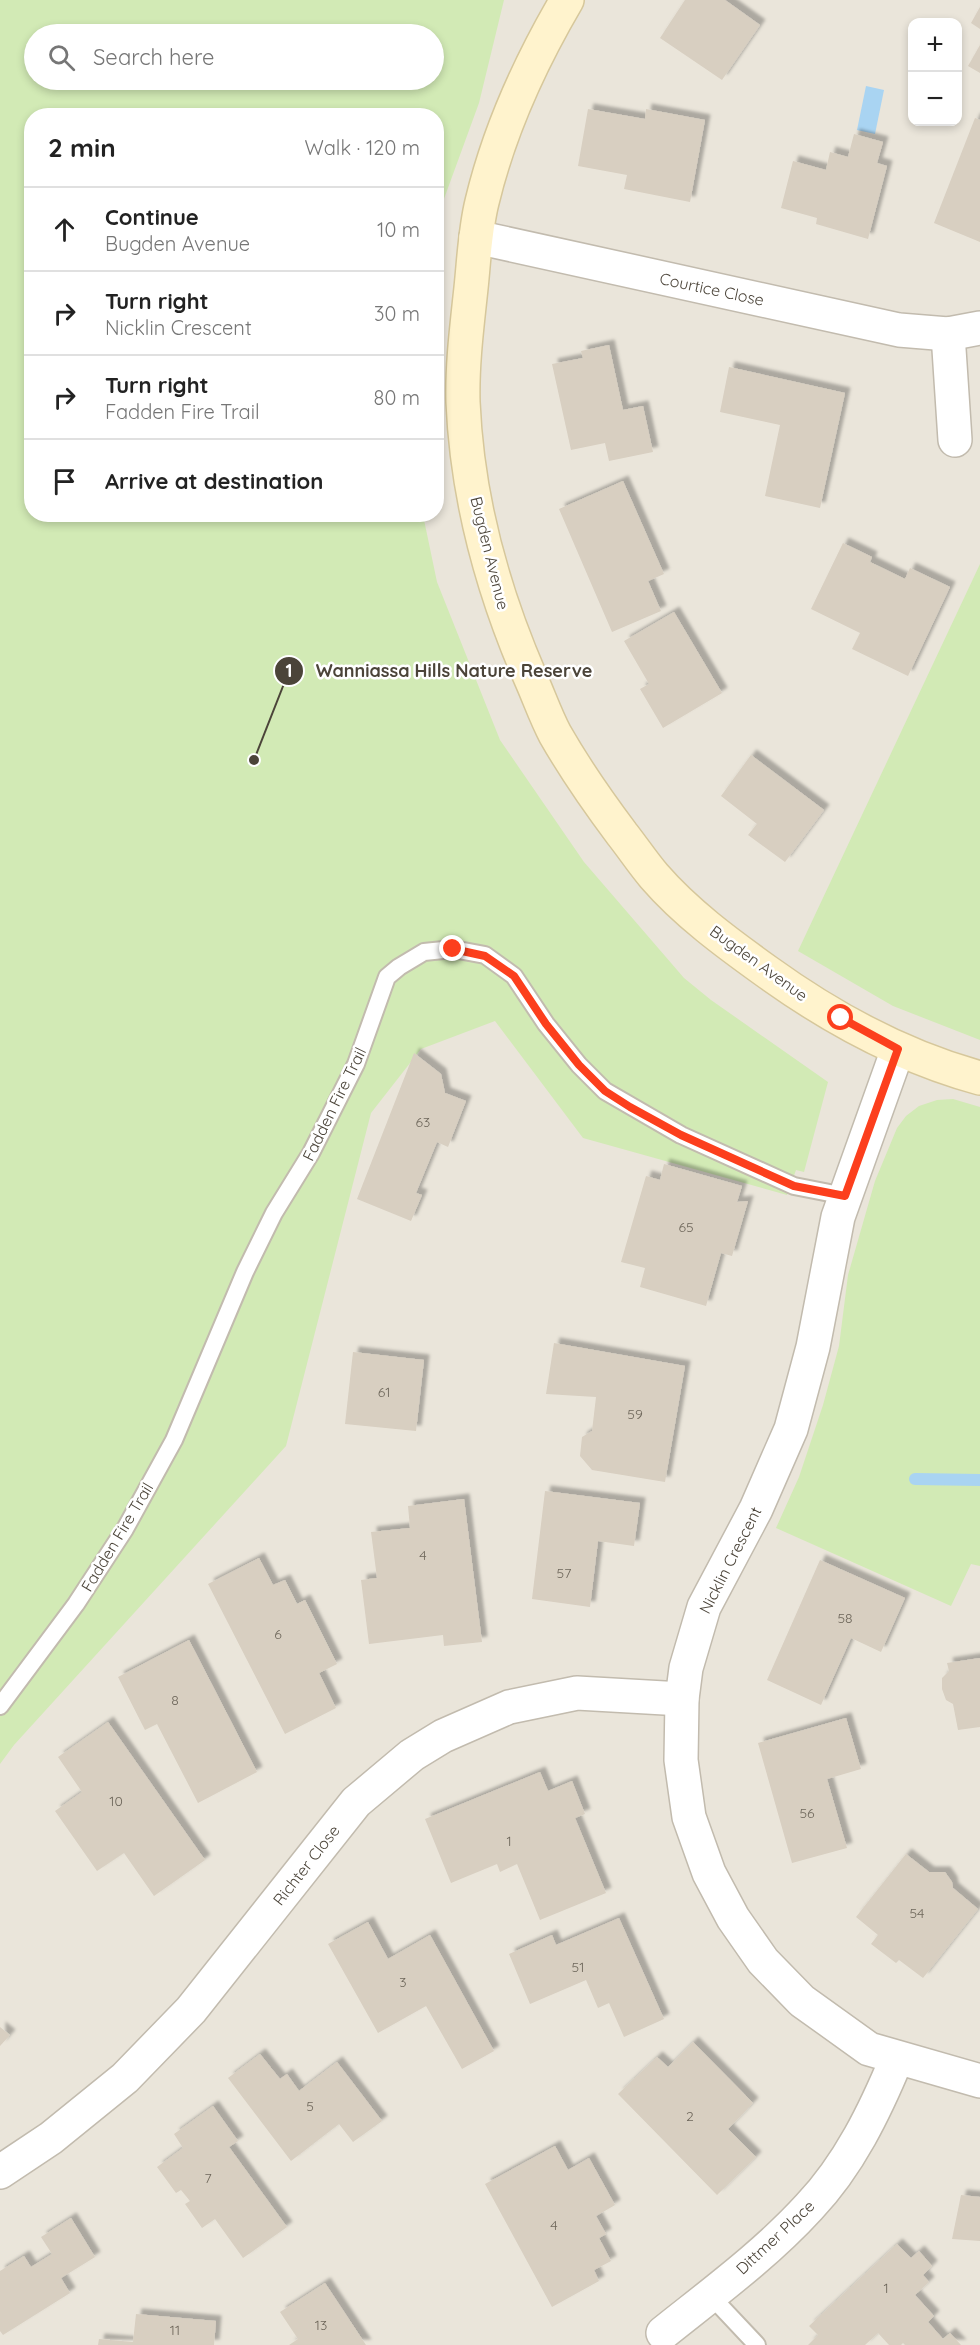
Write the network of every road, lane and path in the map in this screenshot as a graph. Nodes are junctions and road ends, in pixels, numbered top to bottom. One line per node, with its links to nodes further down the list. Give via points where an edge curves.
1 (567, 0): 2 (street, Bugden Avenue, via 520,90 482,203)
2 (476, 237): 4 (street, Courtice Close, via 899,330); 6 (street, Bugden Avenue, via 463,401 470,467 496,591 554,731 586,785 655,877 696,917 790,989)
3 (980, 328): 4 (street, Courtice Close)
4 (948, 334): 5 (street)
5 (955, 440)
6 (898, 1049): 7 (street, Bugden Avenue); 8 (street, Nicklin Crescent)
7 (980, 1078)
8 (845, 1196): 9 (street, Nicklin Crescent, via 791,1429 756,1509 704,1607 686,1668); 10 (lane, Fadden Fire Trail, via 794,1186 681,1135 605,1091 546,1024 514,976 485,956 453,949 424,952 399,967 387,977 356,1064 245,1272 174,1440 125,1528 76,1604)
9 (682, 1699): 11 (street, Nicklin Crescent, via 681,1760 689,1817 709,1873 733,1918 763,1961 802,2001 869,2049); 13 (street, Richter Close, via 577,1693 509,1707 443,1736 412,1755 356,1802 191,2010 125,2078 51,2138)
10 (0, 1706)
11 (897, 2058): 12 (street, Nicklin Crescent); 14 (street, Dittmer Place, via 855,2146 810,2206 757,2258)
12 (980, 2081)
13 (0, 2172)
14 (710, 2295): 15 (street, Dittmer Place); 16 (lane)
15 (663, 2333)
16 (757, 2345)

